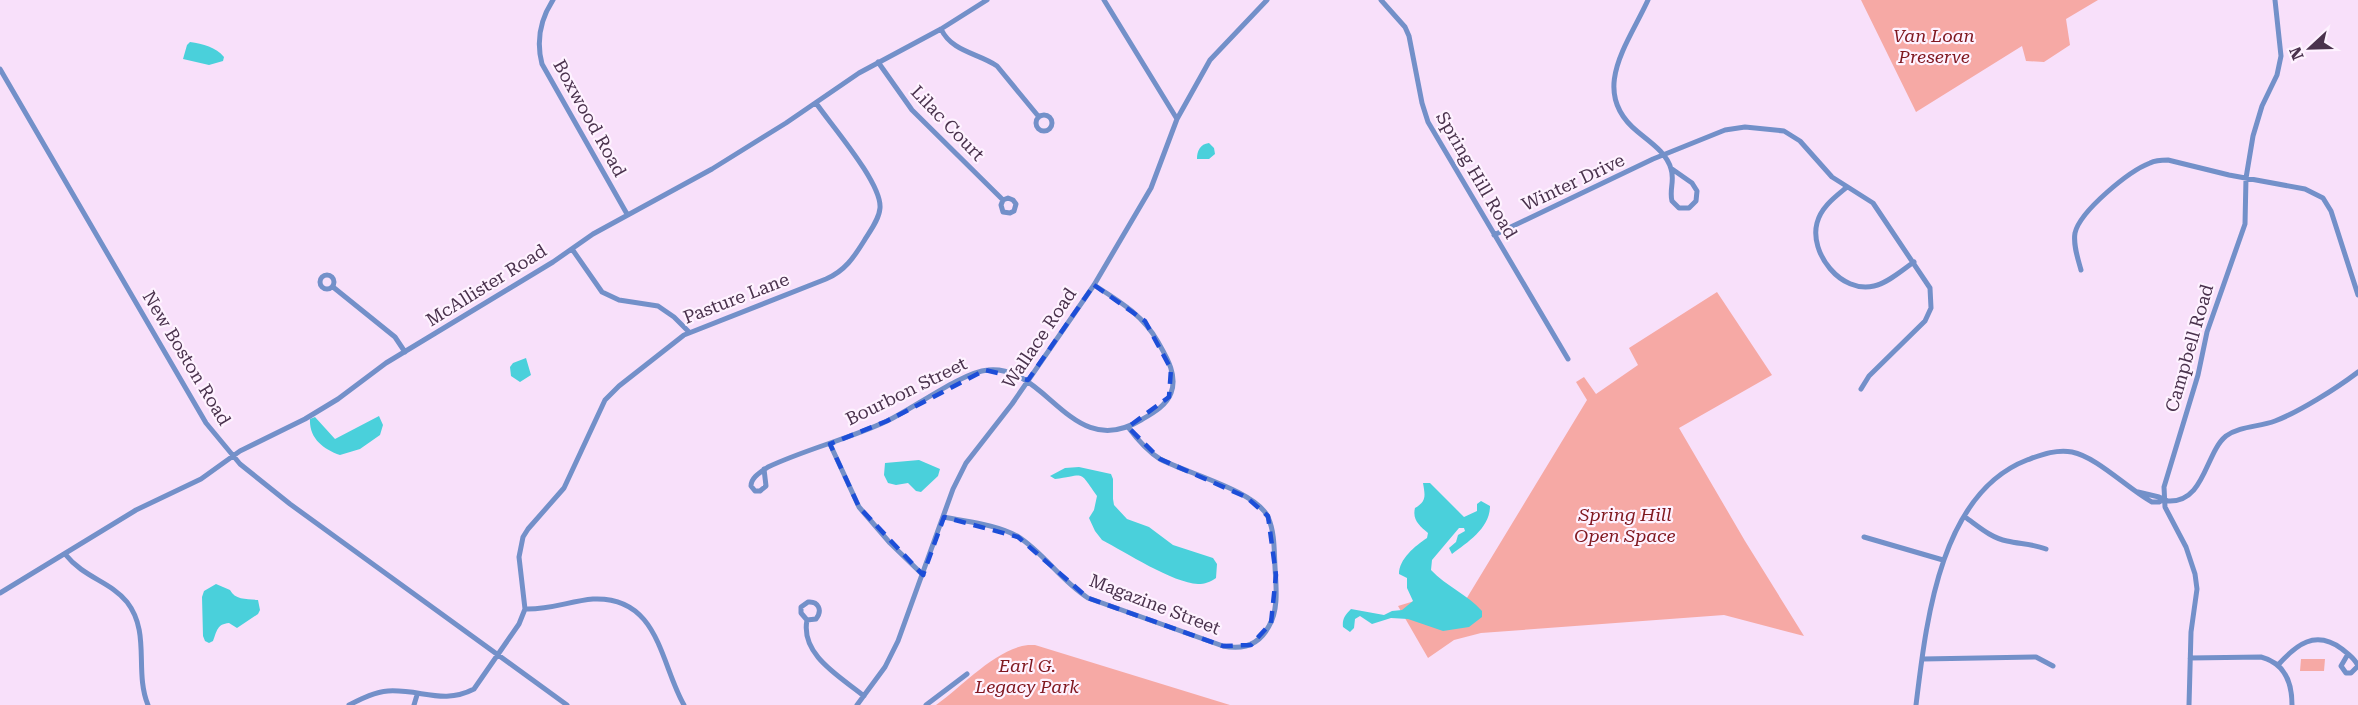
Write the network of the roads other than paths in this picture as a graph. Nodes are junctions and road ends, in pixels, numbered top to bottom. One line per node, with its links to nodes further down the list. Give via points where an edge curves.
1 (554, 0): 19 (street, Boxwood Road, via 539,35 543,64)
2 (987, 0): 8 (street, McAllister Road)
3 (1104, 0): 13 (street)
4 (1267, 0): 13 (street, Wallace Road, via 1216,52)
5 (1381, 0): 20 (street, Spring Hill Road, via 1409,36 1428,122)
6 (1648, 0): 14 (street, via 1616,68 1612,87 1616,106 1626,122)
7 (2275, 0): 16 (street, Campbell Road, via 2280,66 2257,120)
8 (941, 29): 9 (street, McAllister Road); 12 (street, via 953,46 997,66)
9 (878, 62): 11 (street, McAllister Road); 18 (street, Lilac Court, via 912,110)
10 (0, 69): 35 (street, New Boston Road, via 193,402)
11 (816, 103): 19 (street, McAllister Road, via 712,169); 27 (street, Pasture Lane, via 876,187 880,206 874,225 850,262 835,275)
12 (1039, 117)
13 (1177, 119): 24 (street, Wallace Road, via 1151,188)
14 (1663, 154): 15 (street); 17 (street, Winter Drive, via 1725,130 1774,128 1800,141 1825,171); 20 (street, Winter Drive)
15 (1672, 169): 15 (street, via 1697,191 1696,201 1689,208 1679,208 1672,201)
16 (2247, 178): 23 (street, via 2168,160 2144,165 2091,209 2078,225 2075,238); 26 (street, via 2305,189 2323,198 2331,211); 37 (street, Campbell Road, via 2245,224 2207,332 2165,482)
17 (1846, 187): 22 (street, via 1880,211); 22 (street, via 1824,208 1816,225 1818,245 1835,274 1851,285 1871,286)
18 (1003, 200)
19 (627, 214): 21 (street, McAllister Road)
20 (1494, 235): 29 (street, Spring Hill Road)
21 (572, 249): 27 (street, via 602,292 619,300 658,306); 28 (street, McAllister Road)
22 (1914, 262): 32 (street, via 1930,288 1930,312)
23 (2081, 270)
24 (1094, 285): 31 (street, Wallace Road); 33 (street, via 1141,318 1151,329 1171,369 1173,388 1169,398)
25 (333, 287): 28 (street, via 395,337)
26 (2358, 295)
27 (689, 332): 46 (street, Pasture Lane, via 605,400 564,488 528,529 519,557)
28 (405, 352): 35 (street, McAllister Road, via 305,419)
29 (1568, 358)
30 (2358, 372): 37 (street, via 2284,417 2227,435 2194,489 2176,500)
31 (1028, 381): 33 (street, via 1082,424 1101,430); 34 (street, Bourbon Street, via 1012,373 985,370 887,421); 38 (street, Wallace Road, via 966,463)
32 (1861, 389)
33 (1128, 427): 38 (street, Magazine Street, via 1160,459 1246,497 1268,516 1274,545 1275,604 1266,632 1251,645 1223,646 1088,598 1017,537)
34 (830, 444): 36 (street, Bourbon Street); 44 (street, via 859,507)
35 (233, 456): 42 (street, McAllister Road, via 201,480 136,510); 48 (street, New Boston Road, via 277,495)
36 (764, 469)
37 (2164, 499): 39 (street, via 2152,502 2081,455 2052,452 1999,475); 50 (street, via 2196,574)
38 (944, 517): 44 (street, Wallace Road)
39 (1965, 518): 41 (street, via 1993,536); 43 (street)
40 (1864, 537): 43 (street)
41 (2046, 549)
42 (65, 554): 45 (street, McAllister Road); 57 (street, via 80,571 119,594 132,609 140,629 142,687)
43 (1942, 560): 51 (street)
44 (923, 575): 56 (street, Wallace Road, via 892,654)
45 (0, 593)
46 (525, 609): 48 (street); 61 (street, via 600,599 630,608 657,636)
47 (807, 620): 56 (street, via 811,650)
48 (498, 654): 55 (street, via 466,695 447,700); 60 (street, New Boston Road)
49 (2348, 654): 52 (street, via 2334,644 2315,640 2297,646)
50 (2190, 658): 52 (street, via 2261,657); 65 (street)
51 (1923, 659): 53 (street, via 2036,657); 64 (street)
52 (2278, 665): 66 (street, via 2290,683)
53 (2053, 666)
54 (966, 674): 63 (street)
55 (417, 695): 58 (street, via 379,692); 59 (street)
56 (864, 696): 62 (street, Wallace Road)
57 (148, 705)
58 (349, 705)
59 (414, 705)
60 (567, 705)
61 (684, 705)
62 (857, 705)
63 (926, 705)
64 (1916, 705)
65 (2189, 705)
66 (2292, 705)

